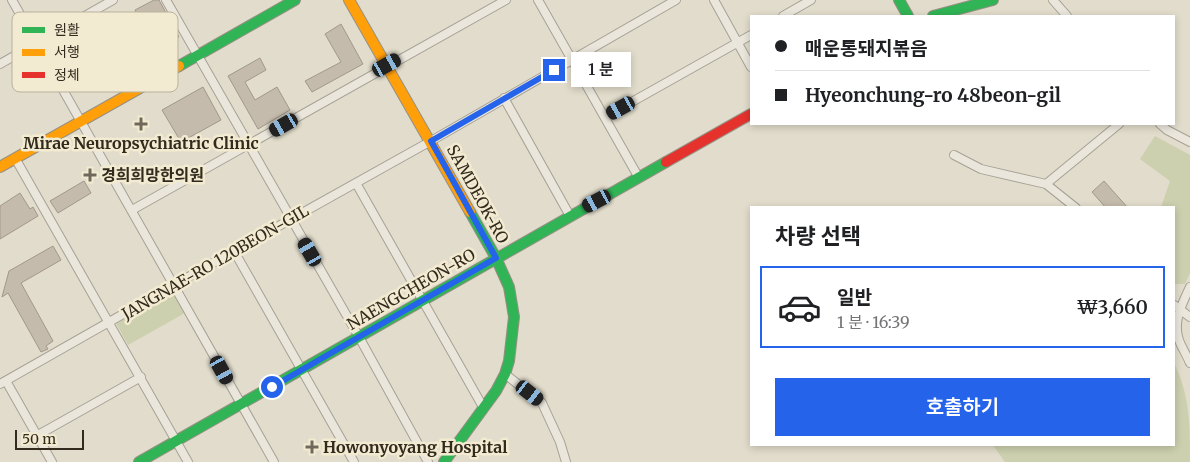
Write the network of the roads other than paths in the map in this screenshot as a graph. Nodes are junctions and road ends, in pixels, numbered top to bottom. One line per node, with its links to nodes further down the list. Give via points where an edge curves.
1 (12, 0): 15 (street)
2 (113, 0): 16 (street)
3 (166, 0): 17 (street)
4 (295, 0): 25 (street)
5 (350, 0): 29 (street, SAMDEOK-RO)
6 (506, 0): 29 (street)
7 (538, 0): 27 (street)
8 (676, 0): 27 (street, JANGNAE-RO 120BEON-GIL)
9 (714, 0): 24 (street)
10 (812, 0): 18 (street)
11 (899, 0): 19 (street)
12 (993, 0): 14 (street)
13 (1054, 0): 21 (street)
14 (979, 2): 20 (street)
15 (19, 12)
16 (92, 12)
17 (173, 12)
18 (785, 15)
19 (907, 15)
20 (936, 15)
21 (1066, 15)
22 (178, 21): 25 (street)
23 (750, 36): 24 (street)
24 (738, 43): 30 (street); 36 (street)
25 (198, 55): 31 (street); 42 (street)
26 (12, 57): 28 (street)
27 (571, 60): 34 (street, JANGNAE-RO 120BEON-GIL); 36 (street)
28 (0, 64)
29 (387, 65): 40 (street, SAMDEOK-RO); 42 (street)
30 (750, 65)
31 (178, 66)
32 (64, 92): 37 (street)
33 (132, 92): 37 (street)
34 (504, 98): 40 (street, JANGNAE-RO 120BEON-GIL); 51 (street)
35 (750, 115): 46 (street, NAENGCHEON-RO)
36 (605, 117): 46 (street)
37 (81, 121): 44 (street); 50 (street)
38 (1118, 125): 48 (street)
39 (1161, 125): 41 (street)
40 (431, 141): 47 (street, JANGNAE-RO 120BEON-GIL); 54 (street, SAMDEOK-RO)
41 (1190, 142)
42 (249, 145): 50 (street); 52 (street)
43 (954, 155): 48 (street, via 980,168)
44 (15, 158): 45 (street); 60 (street)
45 (0, 167)
46 (639, 178): 51 (street, NAENGCHEON-RO)
47 (356, 183): 52 (street, JANGNAE-RO 120BEON-GIL); 57 (street)
48 (1046, 184): 49 (street)
49 (1074, 206)
50 (132, 210): 55 (street)
51 (570, 216): 54 (street, NAENGCHEON-RO)
52 (291, 219): 53 (street, JANGNAE-RO 120BEON-GIL); 61 (street)
53 (234, 251): 55 (street, JANGNAE-RO 120BEON-GIL); 63 (street)
54 (496, 258): 57 (street, NAENGCHEON-RO); 64 (street, SAMDEOK-RO, via 510,287 514,317)
55 (174, 286): 60 (street, JANGNAE-RO 120BEON-GIL); 67 (street)
56 (1190, 287): 58 (street)
57 (423, 300): 61 (street, NAENGCHEON-RO); 68 (street)
58 (1176, 307): 59 (street); 62 (street, via 1178,336)
59 (1190, 317)
60 (110, 322): 65 (street); 66 (street, JANGNAE-RO 120BEON-GIL)
61 (359, 337): 63 (street, NAENGCHEON-RO); 76 (street)
62 (1190, 363)
63 (302, 370): 67 (street, NAENGCHEON-RO); 75 (street)
64 (505, 374): 68 (street, SAMDEOK-RO); 78 (street, via 542,403)
65 (141, 377): 69 (street); 70 (street)
66 (3, 383): 69 (street)
67 (241, 404): 70 (street, NAENGCHEON-RO); 74 (street)
68 (483, 407): 77 (street, SAMDEOK-RO)
69 (38, 435): 71 (street)
70 (176, 441): 72 (street, NAENGCHEON-RO); 73 (street)
71 (52, 462)
72 (139, 462)
73 (188, 462)
74 (274, 462)
75 (354, 462)
76 (428, 462)
77 (444, 462)
78 (566, 462)

